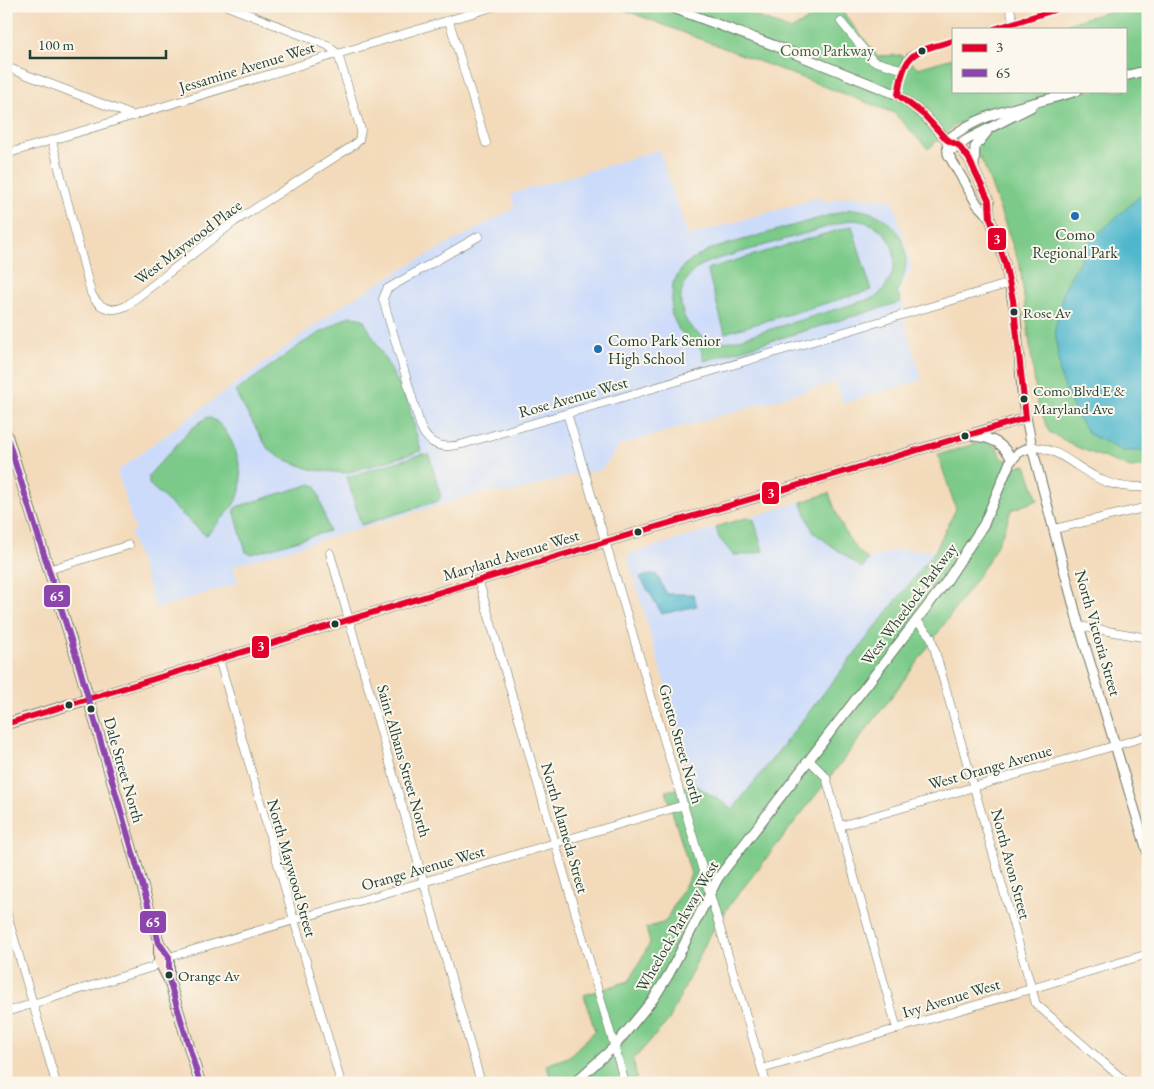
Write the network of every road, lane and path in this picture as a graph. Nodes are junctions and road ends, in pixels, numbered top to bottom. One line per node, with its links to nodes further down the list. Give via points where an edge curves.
1 (227, 6): 11 (street, via 327,45)
2 (496, 6): 6 (street, Jessamine Avenue West)
3 (668, 6): 17 (street)
4 (1009, 6): 8 (street)
5 (1068, 6): 8 (street)
6 (449, 20): 11 (street, Jessamine Avenue West); 23 (street)
7 (841, 22): 13 (street, via 873,61)
8 (1014, 22): 9 (street)
9 (996, 28)
10 (952, 41): 13 (street, via 912,53)
11 (338, 54): 19 (street, Jessamine Avenue West); 22 (street, West Maywood Place, via 361,130 357,143 234,222 120,309 101,306 92,296)
12 (6, 67): 19 (street)
13 (901, 69): 17 (street)
14 (1148, 70): 15 (street)
15 (1126, 76)
16 (1073, 92): 18 (street)
17 (898, 95): 21 (street, via 924,115)
18 (1038, 103): 20 (street); 21 (street, via 1011,108 977,121)
19 (134, 116): 22 (street, Jessamine Avenue West)
20 (993, 127): 24 (street); 27 (street, via 975,147)
21 (947, 140): 24 (street); 26 (street)
22 (52, 141): 25 (street, Jessamine Avenue West)
23 (486, 143)
24 (958, 145): 26 (street); 27 (street, North Victoria Street)
25 (6, 154)
26 (948, 154): 28 (street, via 977,204)
27 (975, 172): 28 (street, North Victoria Street, via 989,201)
28 (990, 218): 30 (street, North Victoria Street)
29 (479, 236): 31 (street, Rose Avenue West, via 387,289 383,299 426,438 443,447 463,444)
30 (1010, 283): 31 (street, Rose Avenue West); 32 (street, North Victoria Street)
31 (568, 413): 41 (street, Grotto Street North)
32 (1026, 418): 34 (street, Maryland Avenue West); 36 (street, North Victoria Street)
33 (6, 433): 35 (main road, Dale Street North)
34 (969, 435): 37 (street, via 996,440); 41 (street, Maryland Avenue West)
35 (8, 445): 44 (main road, Dale Street North)
36 (1032, 447): 37 (street); 38 (street, via 1046,448 1109,483); 40 (street, North Victoria Street)
37 (1012, 459): 47 (street, West Wheelock Parkway, via 979,533)
38 (1148, 486)
39 (1148, 507): 40 (street)
40 (1054, 529): 48 (street, North Victoria Street)
41 (605, 542): 45 (street, Maryland Avenue West); 58 (street, Grotto Street North)
42 (130, 545): 44 (street)
43 (330, 553): 46 (street, Saint Albans Street North)
44 (48, 570): 51 (main road, Dale Street North)
45 (479, 582): 46 (street, Maryland Avenue West); 60 (street, North Alameda Street)
46 (348, 621): 50 (street, Maryland Avenue West); 62 (street, Saint Albans Street North)
47 (917, 621): 55 (street, West Wheelock Parkway); 57 (street, North Avon Street, via 931,637)
48 (1079, 626): 49 (street); 54 (street, North Victoria Street)
49 (1148, 638)
50 (219, 660): 51 (street, Maryland Avenue West); 65 (street, North Maywood Street)
51 (88, 699): 52 (main road, Maryland Avenue West); 66 (main road, Dale Street North)
52 (6, 724)
53 (1148, 736): 54 (street, West Orange Avenue)
54 (1116, 746): 57 (street, West Orange Avenue); 61 (street, North Victoria Street)
55 (809, 760): 56 (street, West Wheelock Parkway); 59 (street, via 826,777)
56 (797, 775): 63 (street, Wheelock Parkway West)
57 (975, 786): 59 (street, West Orange Avenue); 71 (street, North Avon Street)
58 (684, 805): 60 (street, Orange Avenue West); 63 (street, Grotto Street North)
59 (840, 826): 74 (street)
60 (555, 843): 62 (street, Orange Avenue West); 75 (street, North Alameda Street)
61 (1148, 854)
62 (425, 882): 65 (street, Orange Avenue West); 80 (street, Saint Albans Street North)
63 (710, 892): 75 (street, Wheelock Parkway West, via 664,981); 76 (street, Grotto Street North)
64 (6, 911): 72 (street)
65 (293, 921): 68 (street, Orange Avenue West); 79 (street, North Maywood Street)
66 (159, 943): 68 (main road, Dale Street North); 69 (main road, Dale Street North)
67 (1148, 954): 71 (street, Ivy Avenue West)
68 (169, 957): 70 (main road, Dale Street North)
69 (159, 961): 70 (main road, Dale Street North); 72 (street, via 153,967)
70 (169, 980): 78 (main road, Dale Street North)
71 (1031, 988): 74 (street, Ivy Avenue West); 84 (street, North Avon Street, via 1036,1004)
72 (33, 1004): 73 (street); 77 (street)
73 (6, 1012)
74 (897, 1029): 76 (street, Ivy Avenue West)
75 (614, 1047): 81 (street, Wheelock Parkway West); 82 (street, North Alameda Street)
76 (762, 1069): 83 (street, Grotto Street North)
77 (56, 1083)
78 (200, 1083)
79 (342, 1083)
80 (482, 1083)
81 (574, 1083)
82 (625, 1083)
83 (766, 1083)
84 (1127, 1083)

